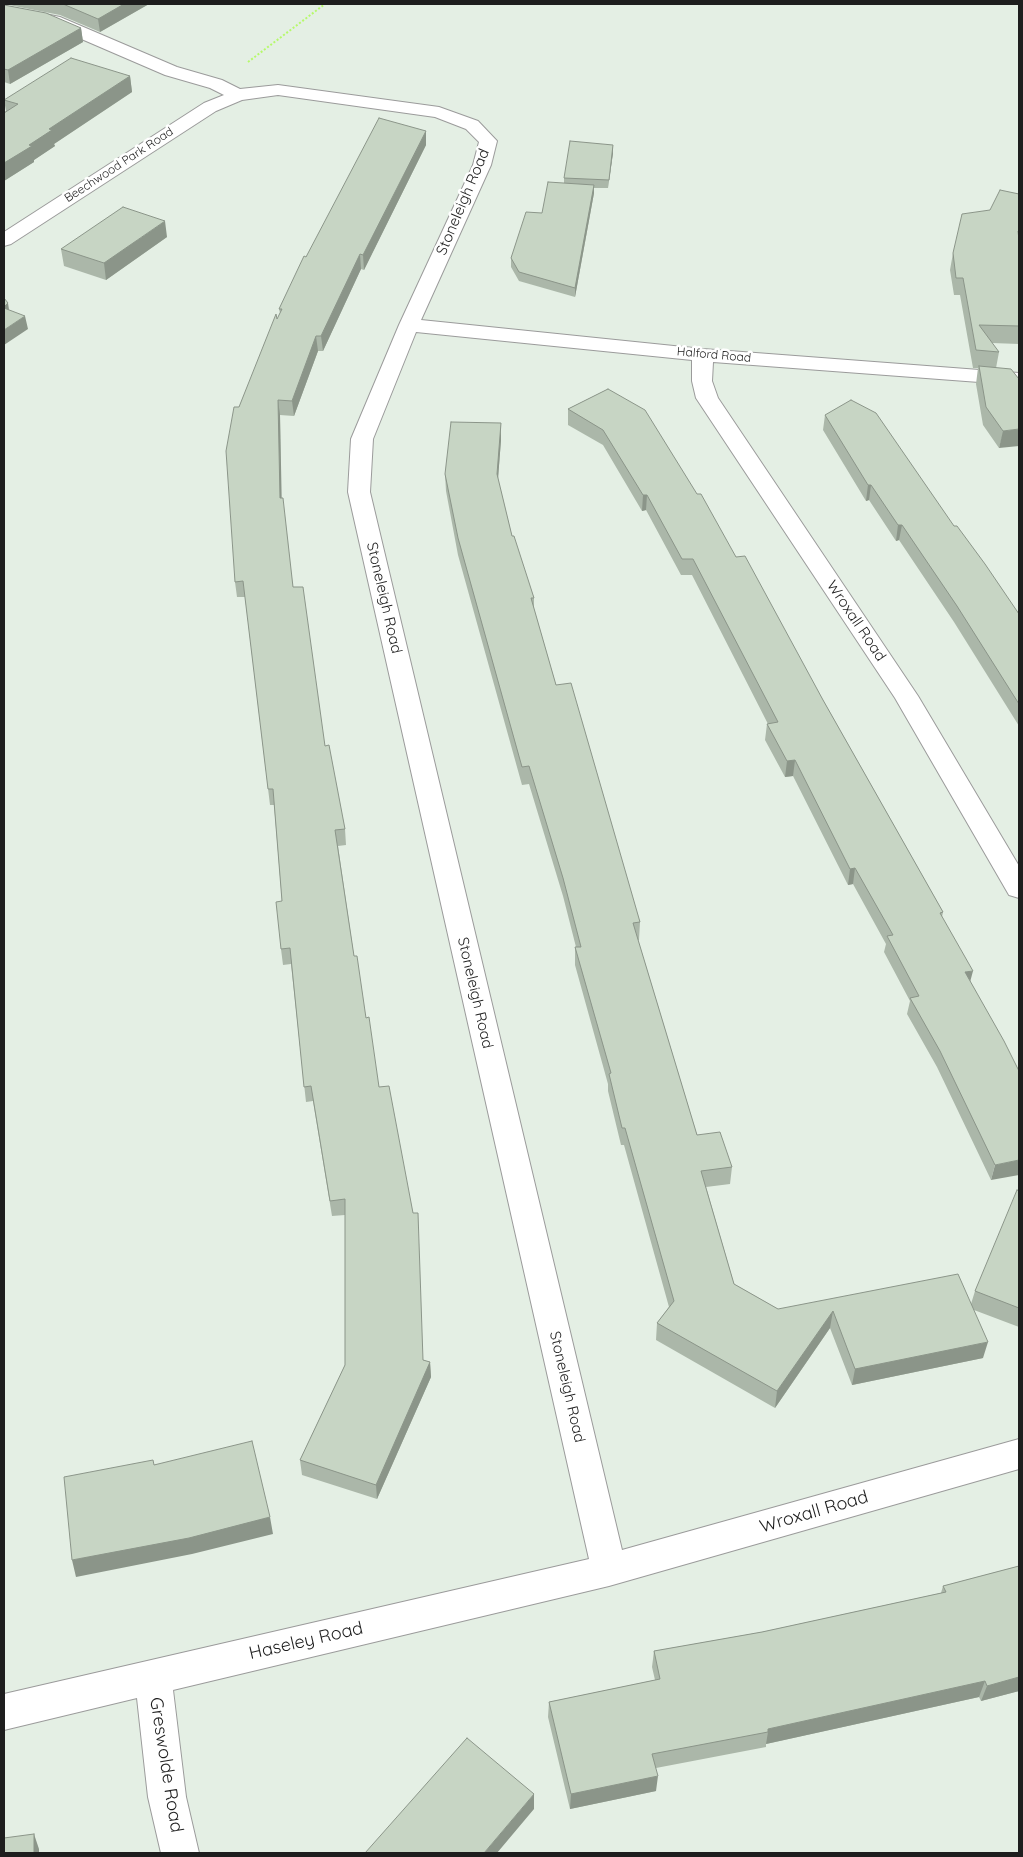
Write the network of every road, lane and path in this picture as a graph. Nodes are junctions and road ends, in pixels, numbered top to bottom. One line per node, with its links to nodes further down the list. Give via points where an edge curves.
1 (325, 4): 3 (path, via 238,69)
2 (4, 12): 3 (street, via 54,21 171,71 216,84)
3 (238, 95): 4 (street, Beechwood Park Road, via 210,107); 5 (street, Stoneleigh Road, via 278,90 439,112 472,125 488,142 482,165)
4 (4, 240)
5 (409, 325): 6 (street, Halford Road); 10 (street, Stoneleigh Road, via 362,439 359,492)
6 (703, 355): 7 (street, Halford Road); 8 (street, Wroxall Road, via 702,381 707,398 906,696)
7 (1019, 379)
8 (1019, 888)
9 (1019, 1454): 10 (street, Wroxall Road)
10 (609, 1570): 11 (street, Haseley Road)
11 (153, 1677): 12 (street, Haseley Road); 13 (street, Greswolde Road, via 168,1796)
12 (4, 1712)
13 (180, 1853)

